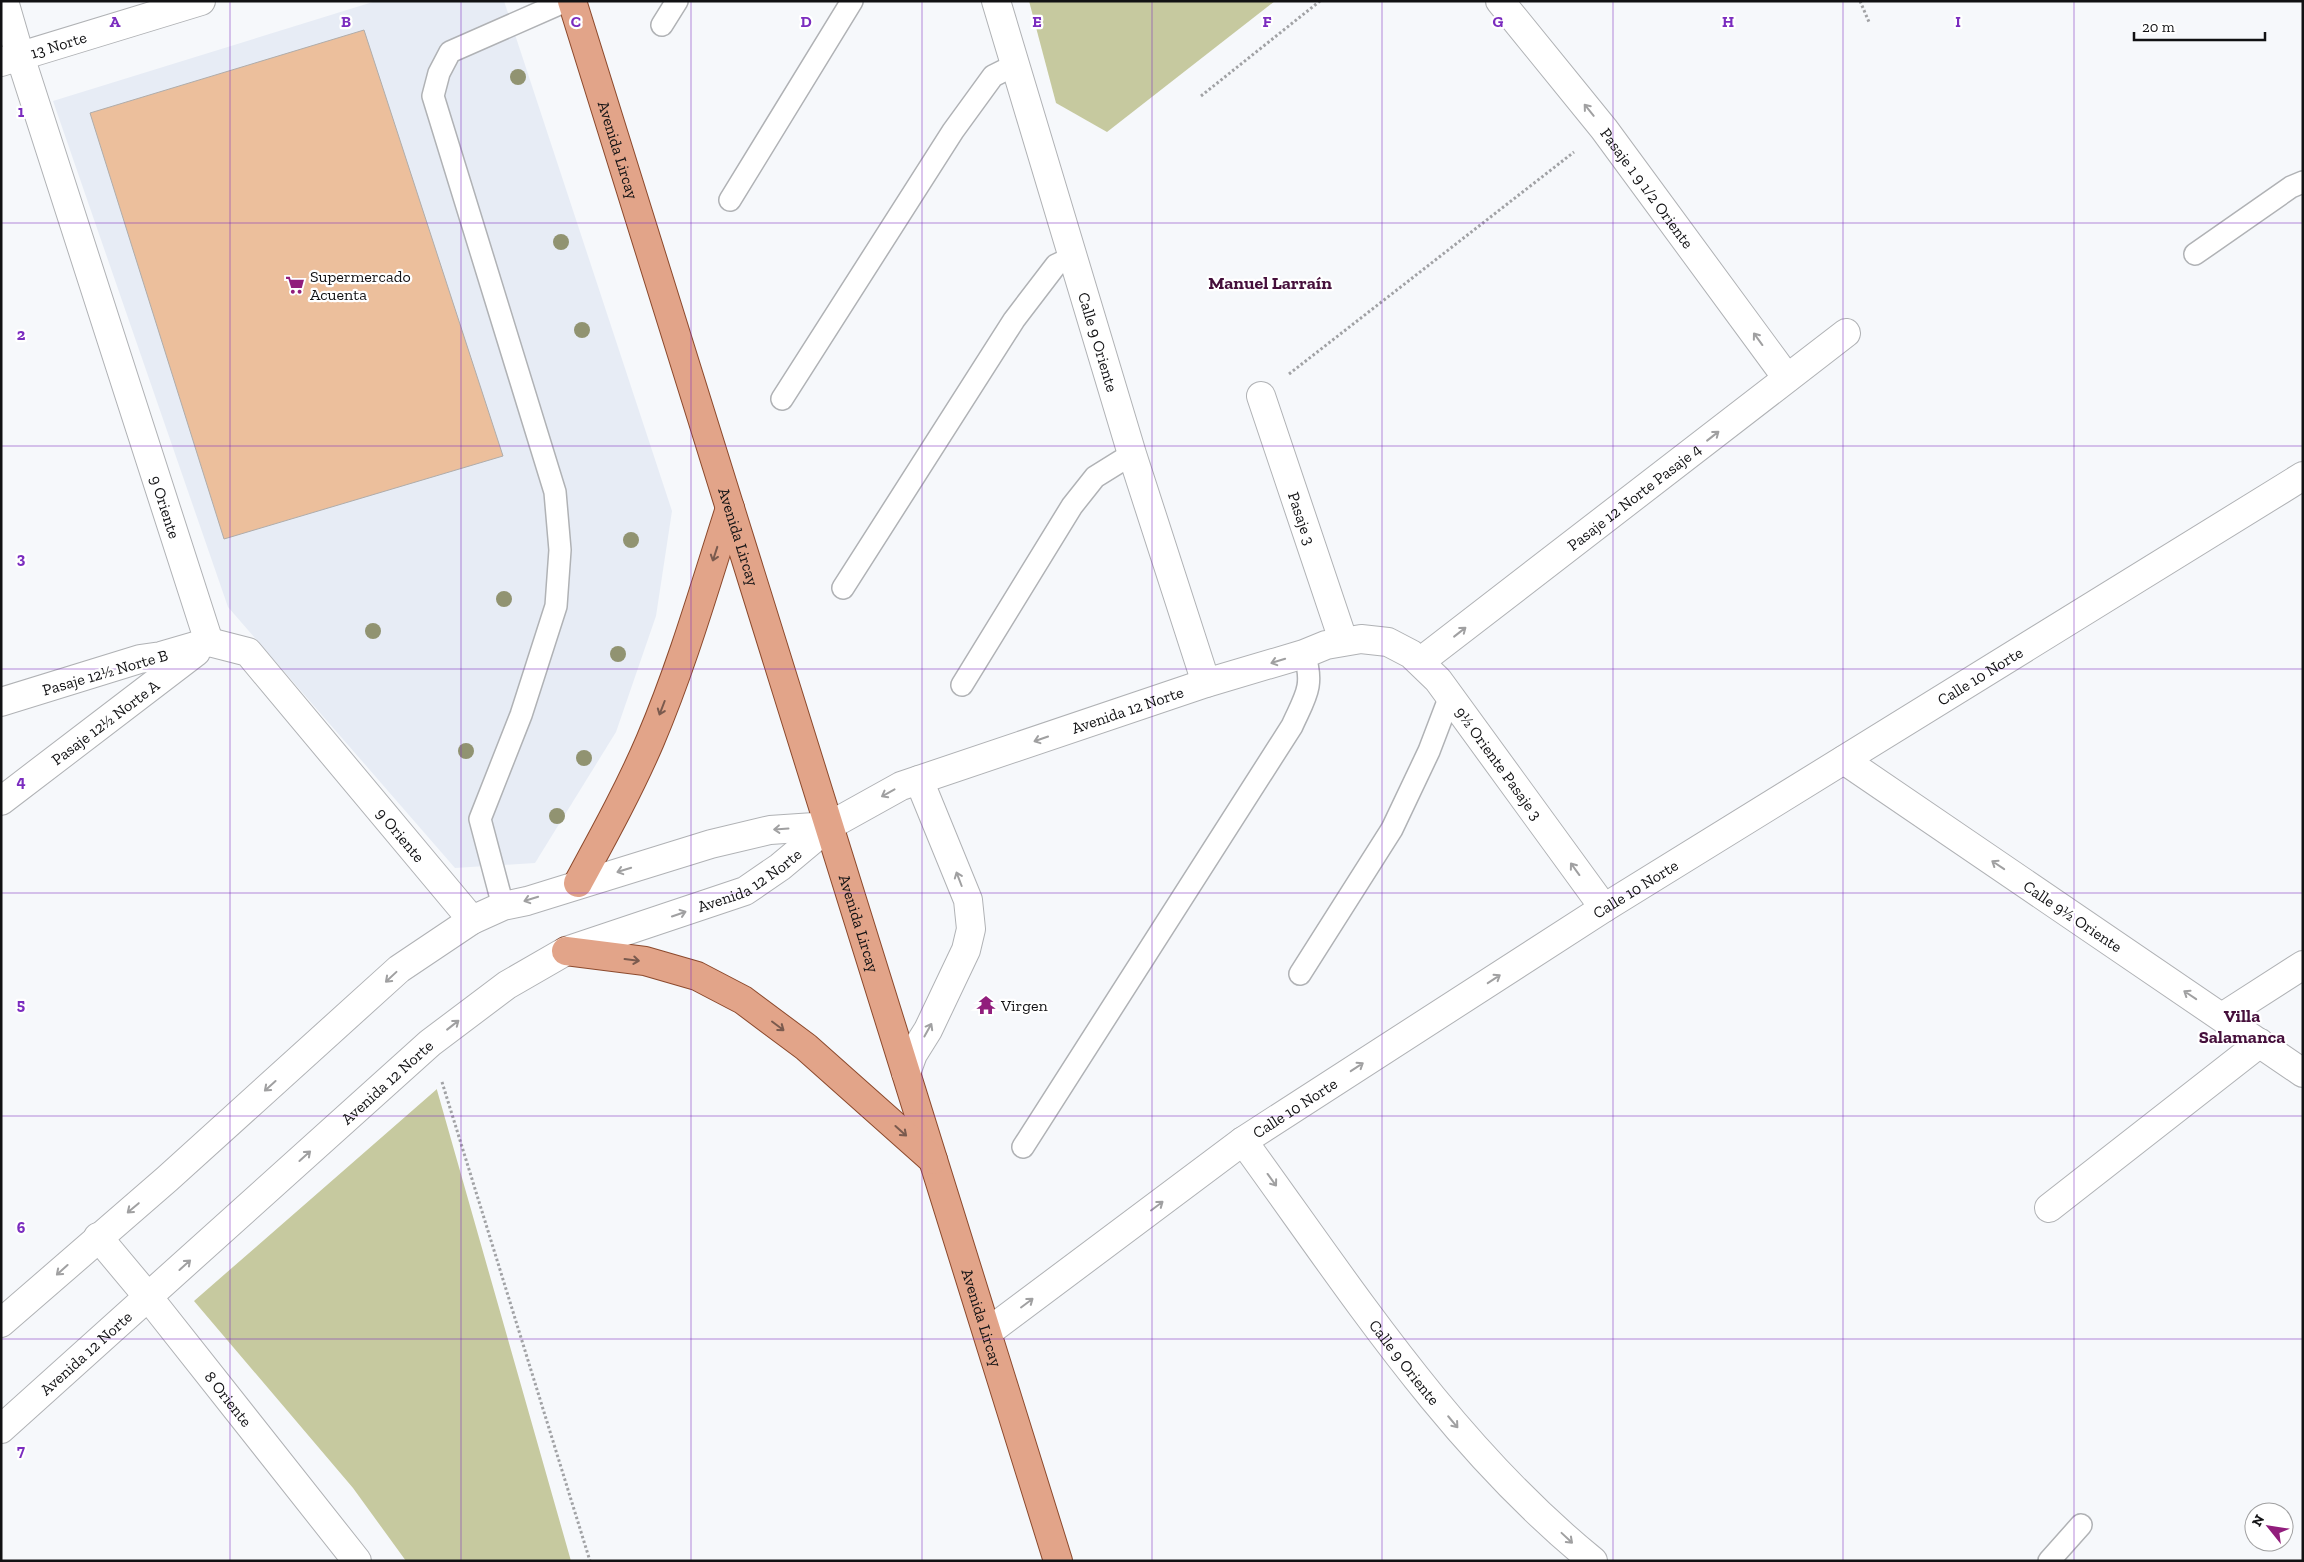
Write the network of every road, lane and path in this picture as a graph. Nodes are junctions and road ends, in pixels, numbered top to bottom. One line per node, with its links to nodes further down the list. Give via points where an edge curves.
1 (4, 1): 13 (street, 9 Oriente)
2 (201, 1): 13 (street, 13 Norte)
3 (566, 1): 43 (lane, via 450,52 439,73 433,96 556,501 560,550 556,606 521,715 480,819)
4 (572, 1): 27 (main road, Avenida Lircay)
5 (677, 1): 12 (lane)
6 (852, 1): 18 (lane)
7 (996, 1): 14 (street, Calle 9 Oriente)
8 (1320, 1): 15 (path)
9 (1500, 1): 16 (street, Pasaje 1 9 1/2 Oriente, one-way to 9)
10 (1860, 1): 11 (path)
11 (1870, 22)
12 (662, 25)
13 (11, 59): 31 (street, 9 Oriente)
14 (1017, 64): 20 (street, Calle 9 Oriente); 24 (lane, via 993,76 953,131)
15 (1201, 96)
16 (1604, 129): 22 (street, Pasaje 1 9 1/2 Oriente, one-way to 16); 23 (path)
17 (2303, 182): 19 (lane, via 2290,187)
18 (730, 200)
19 (2195, 254)
20 (1073, 256): 25 (street, Calle 9 Oriente); 28 (lane, via 1056,265 1014,320)
21 (1846, 332): 22 (street, Pasaje 12 Norte Pasaje 4)
22 (1787, 378): 33 (street, Pasaje 12 Norte Pasaje 4, one-way to 22)
23 (1261, 396): 29 (street, Pasaje 3)
24 (782, 399)
25 (1132, 454): 34 (street, Calle 9 Oriente); 35 (lane, via 1095,477 1077,498)
26 (2303, 476): 38 (street, Calle 10 Norte)
27 (730, 508): 41 (main road, Avenida Lircay); 42 (main road, one-way to 42, via 650,741)
28 (844, 588)
29 (1343, 640): 30 (street, Avenida 12 Norte); 32 (street, Avenida 12 Norte)
30 (1376, 640): 33 (street, 9½ Oriente Pasaje 3, via 1401,648)
31 (209, 642): 37 (street, Pasaje 12½ Norte B, via 140,659); 40 (street, Pasaje 12½ Norte A); 45 (street, 9 Oriente, via 248,652)
32 (1304, 654): 34 (street, Avenida 12 Norte, one-way to 34); 55 (lane, via 1309,669 1309,687 1292,726)
33 (1421, 661): 36 (street, 9½ Oriente Pasaje 3)
34 (1206, 683): 39 (street, Avenida 12 Norte, one-way to 39)
35 (962, 685)
36 (1450, 696): 44 (street, 9½ Oriente Pasaje 3, one-way to 36); 48 (lane, via 1392,829)
37 (1, 702)
38 (1844, 760): 44 (street, Calle 10 Norte); 49 (street, Calle 9½ Oriente, one-way to 38)
39 (920, 780): 41 (street, Avenida 12 Norte, one-way to 41, via 901,786); 52 (street, one-way to 39, via 966,950 971,928 968,900)
40 (1, 802)
41 (829, 826): 42 (street, Avenida 12 Norte, one-way to 42, via 770,830); 46 (street, Avenida 12 Norte, one-way to 41, via 745,891); 52 (main road, Avenida Lircay)
42 (578, 883): 43 (street, Avenida 12 Norte, one-way to 43)
43 (503, 906): 45 (street, Avenida 12 Norte)
44 (1604, 908): 54 (street, Calle 10 Norte, one-way to 44)
45 (472, 920): 58 (street, Avenida 12 Norte, one-way to 58, via 400,969)
46 (566, 951): 50 (street, Avenida 12 Norte, one-way to 46, via 507,985); 56 (main road, one-way to 56, via 645,961 696,976 743,1000 806,1047)
47 (2303, 965): 49 (street)
48 (1300, 974)
49 (2222, 1017): 51 (street, Calle 9½ Oriente)
50 (430, 1043): 59 (street, Avenida 12 Norte, one-way to 50); 65 (path)
51 (2260, 1043): 53 (street, Calle 9½ Oriente); 57 (street)
52 (906, 1073): 56 (main road, Avenida Lircay)
53 (2303, 1073)
54 (1243, 1141): 61 (street, Calle 10 Norte, one-way to 54); 67 (street, Calle 9 Oriente, one-way to 67, via 1422,1385 1517,1492)
55 (1023, 1147)
56 (933, 1160): 61 (main road, Avenida Lircay)
57 (2049, 1208)
58 (98, 1237): 59 (street, 8 Oriente); 60 (street, Avenida 12 Norte, one-way to 60)
59 (149, 1298): 62 (street, Avenida 12 Norte); 64 (street, 8 Oriente)
60 (1, 1323)
61 (988, 1332): 66 (main road, Avenida Lircay)
62 (1, 1429)
63 (2081, 1525): 68 (lane)
64 (357, 1561)
65 (590, 1561)
66 (1058, 1561)
67 (1593, 1561)
68 (2049, 1561)

